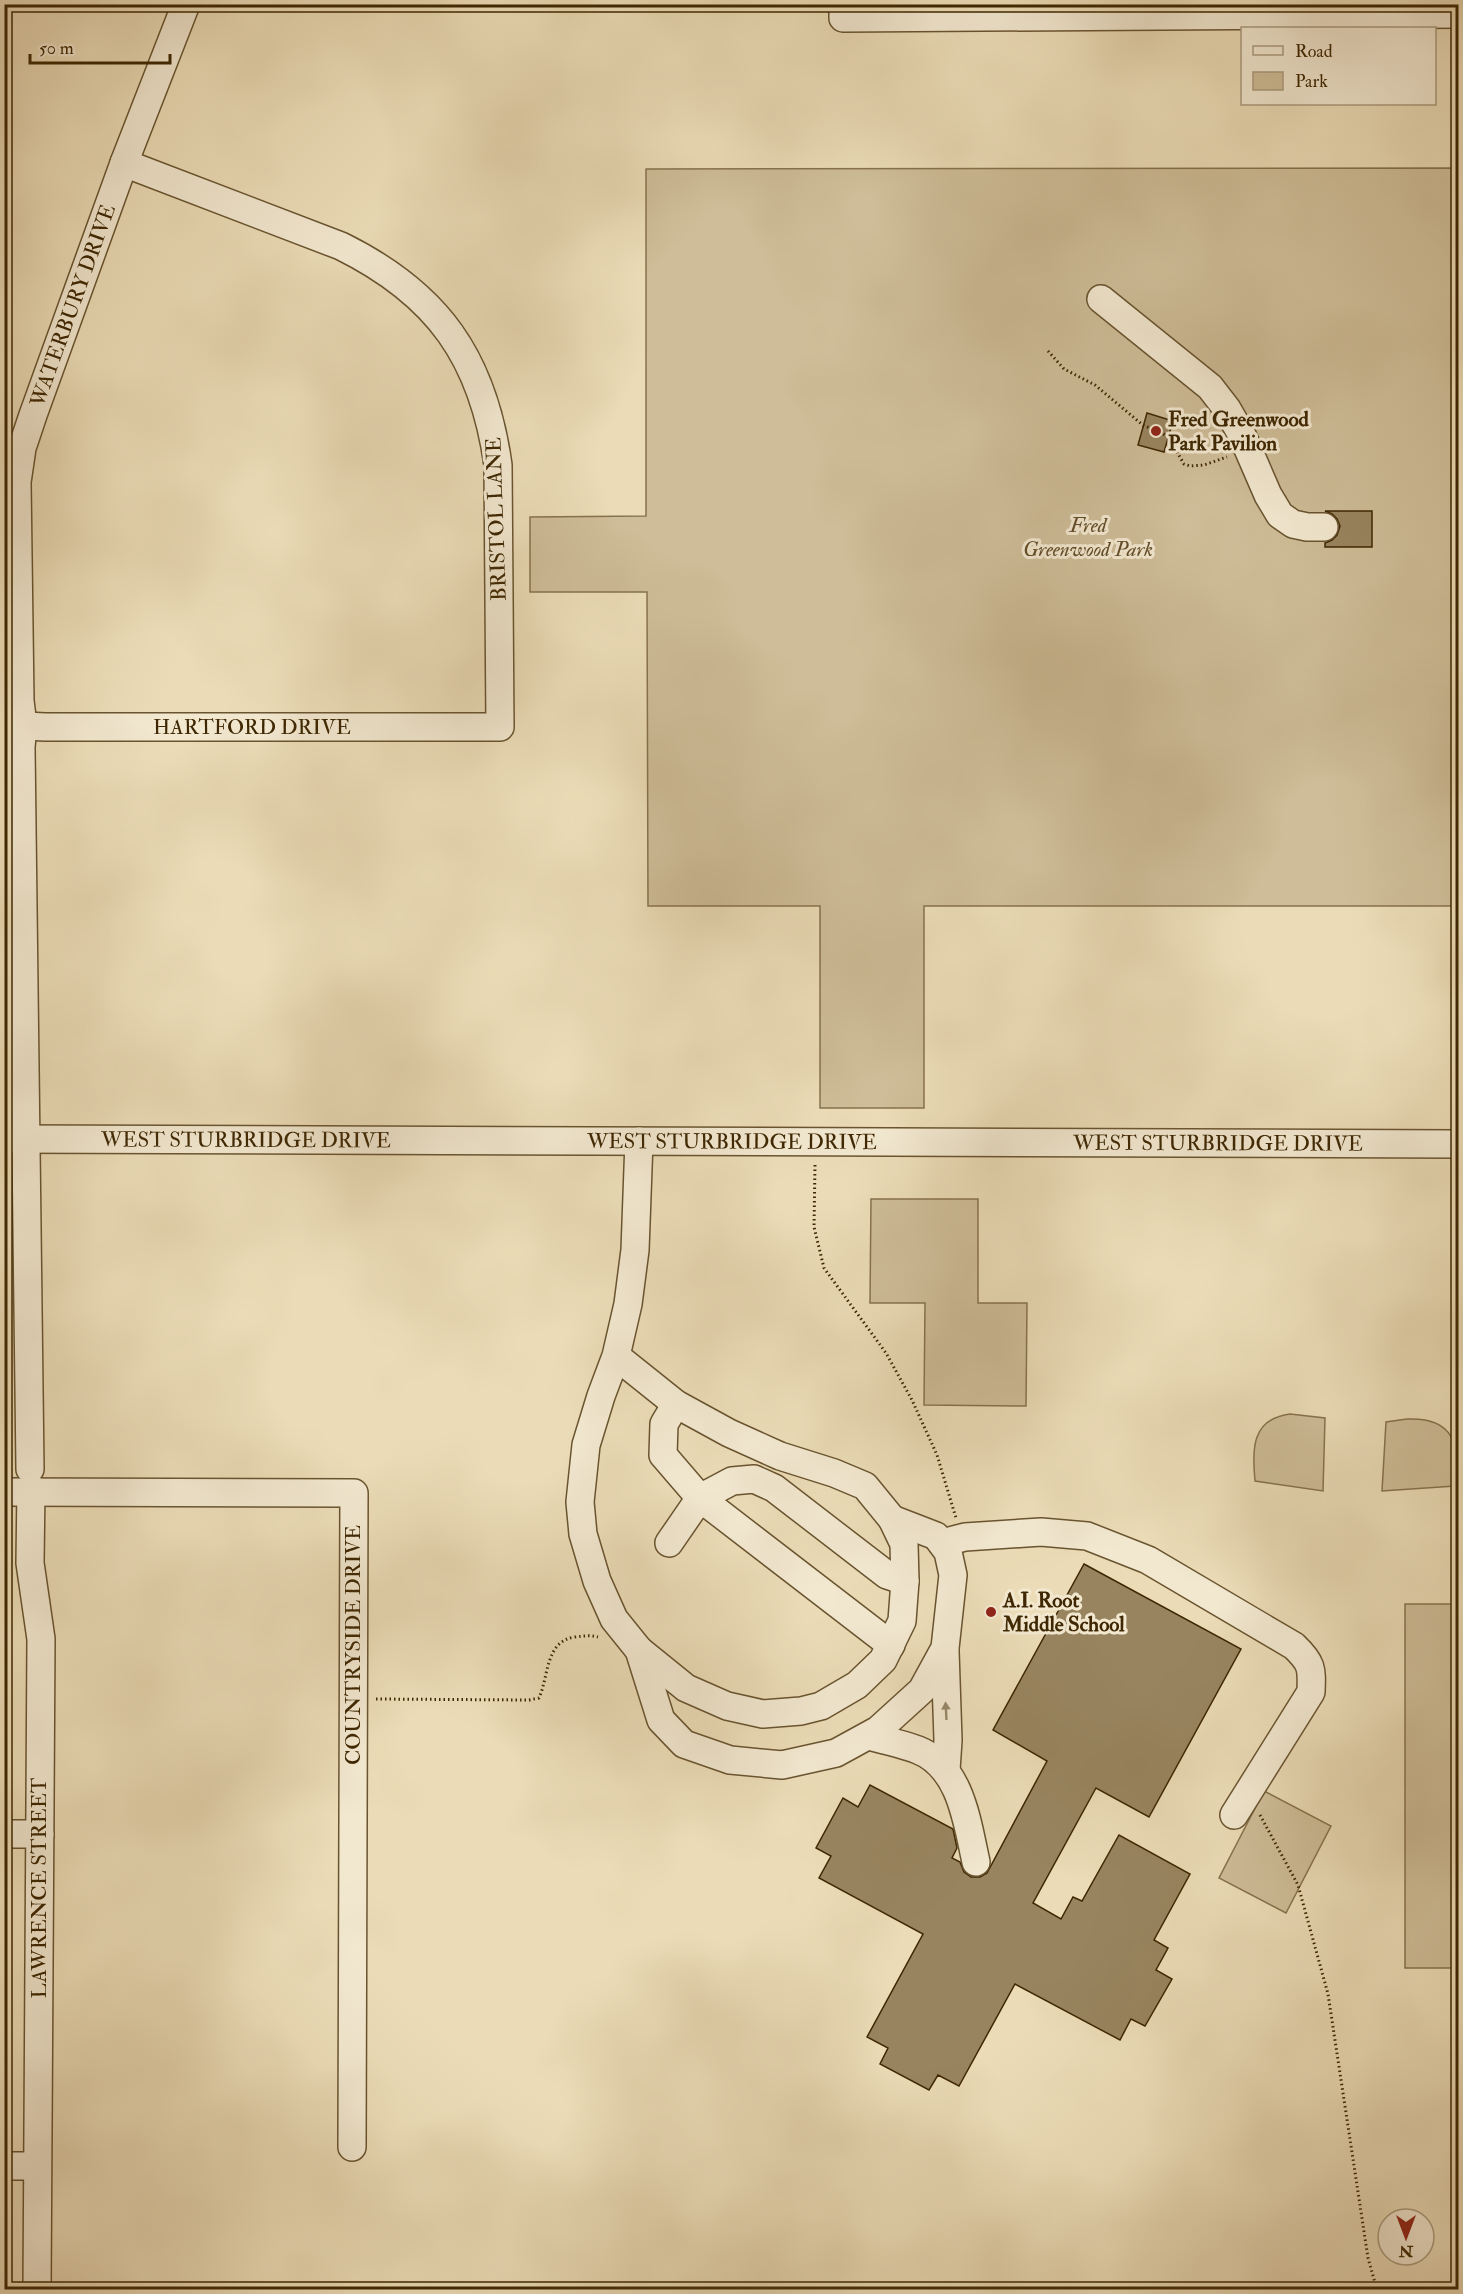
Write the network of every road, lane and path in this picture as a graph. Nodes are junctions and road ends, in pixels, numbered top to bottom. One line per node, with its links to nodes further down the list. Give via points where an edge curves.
1 (186, 4): 5 (street, WATERBURY DRIVE)
2 (1169, 10): 3 (street); 4 (street)
3 (843, 11)
4 (1458, 14)
5 (124, 163): 10 (street, WATERBURY DRIVE, via 22,448 17,482 20,701); 11 (street, BRISTOL LANE, via 341,246 373,262 411,290 451,333 483,396 498,465)
6 (1101, 299): 8 (street, via 1210,387)
7 (1048, 351): 8 (path, via 1064,369 1095,385 1144,426 1168,437 1184,464 1213,463)
8 (1248, 448): 9 (street, via 1280,515 1293,524)
9 (1324, 527)
10 (14, 725): 11 (street, HARTFORD DRIVE); 12 (street, LAWRENCE STREET)
11 (500, 727)
12 (16, 1139): 13 (street, WEST STURBRIDGE DRIVE); 18 (street, LAWRENCE STREET)
13 (639, 1141): 14 (street, WEST STURBRIDGE DRIVE); 16 (street, via 635,1250)
14 (816, 1142): 15 (street, WEST STURBRIDGE DRIVE); 21 (path, via 814,1227 824,1268 886,1353 912,1400 937,1455 953,1512)
15 (1458, 1144)
16 (616, 1356): 17 (street); 27 (street, via 586,1445 580,1502 583,1534 597,1581 614,1619)
17 (676, 1404): 19 (street, via 664,1425 663,1455); 20 (street, via 780,1456 865,1486)
18 (24, 1485): 28 (street, COUNTRYSIDE DRIVE, via 354,1493); 33 (street, LAWRENCE STREET, via 41,1639)
19 (700, 1498): 22 (street); 23 (street, via 732,1481 754,1479 774,1488 887,1575); 25 (street)
20 (892, 1520): 21 (street); 23 (street, via 904,1544)
21 (953, 1540): 26 (street, via 948,1551 953,1575); 31 (street, via 1041,1532 1087,1536 1148,1560 1294,1646 1308,1660 1311,1692)
22 (669, 1543)
23 (905, 1581): 25 (street, via 902,1621)
24 (605, 1639): 28 (path, via 590,1635 570,1638 555,1647 539,1698)
25 (891, 1645): 27 (street, via 883,1660 857,1685 821,1706 763,1714 727,1706 686,1688)
26 (945, 1648): 29 (street, via 922,1690); 30 (street, one-way to 26)
27 (639, 1650): 29 (street, via 661,1720 684,1744 730,1760 782,1765 836,1753)
28 (353, 1699): 35 (street, COUNTRYSIDE DRIVE)
29 (868, 1736): 30 (street, via 920,1751)
30 (946, 1770): 34 (street, via 962,1800)
31 (1241, 1803): 39 (path, via 1298,1884 1325,1983 1368,2258)
32 (4, 1834): 33 (street)
33 (40, 1834): 37 (street, LAWRENCE STREET)
34 (976, 1862)
35 (352, 2147)
36 (4, 2166): 37 (street)
37 (37, 2166): 38 (street, LAWRENCE STREET)
38 (37, 2289)
39 (1377, 2289)

